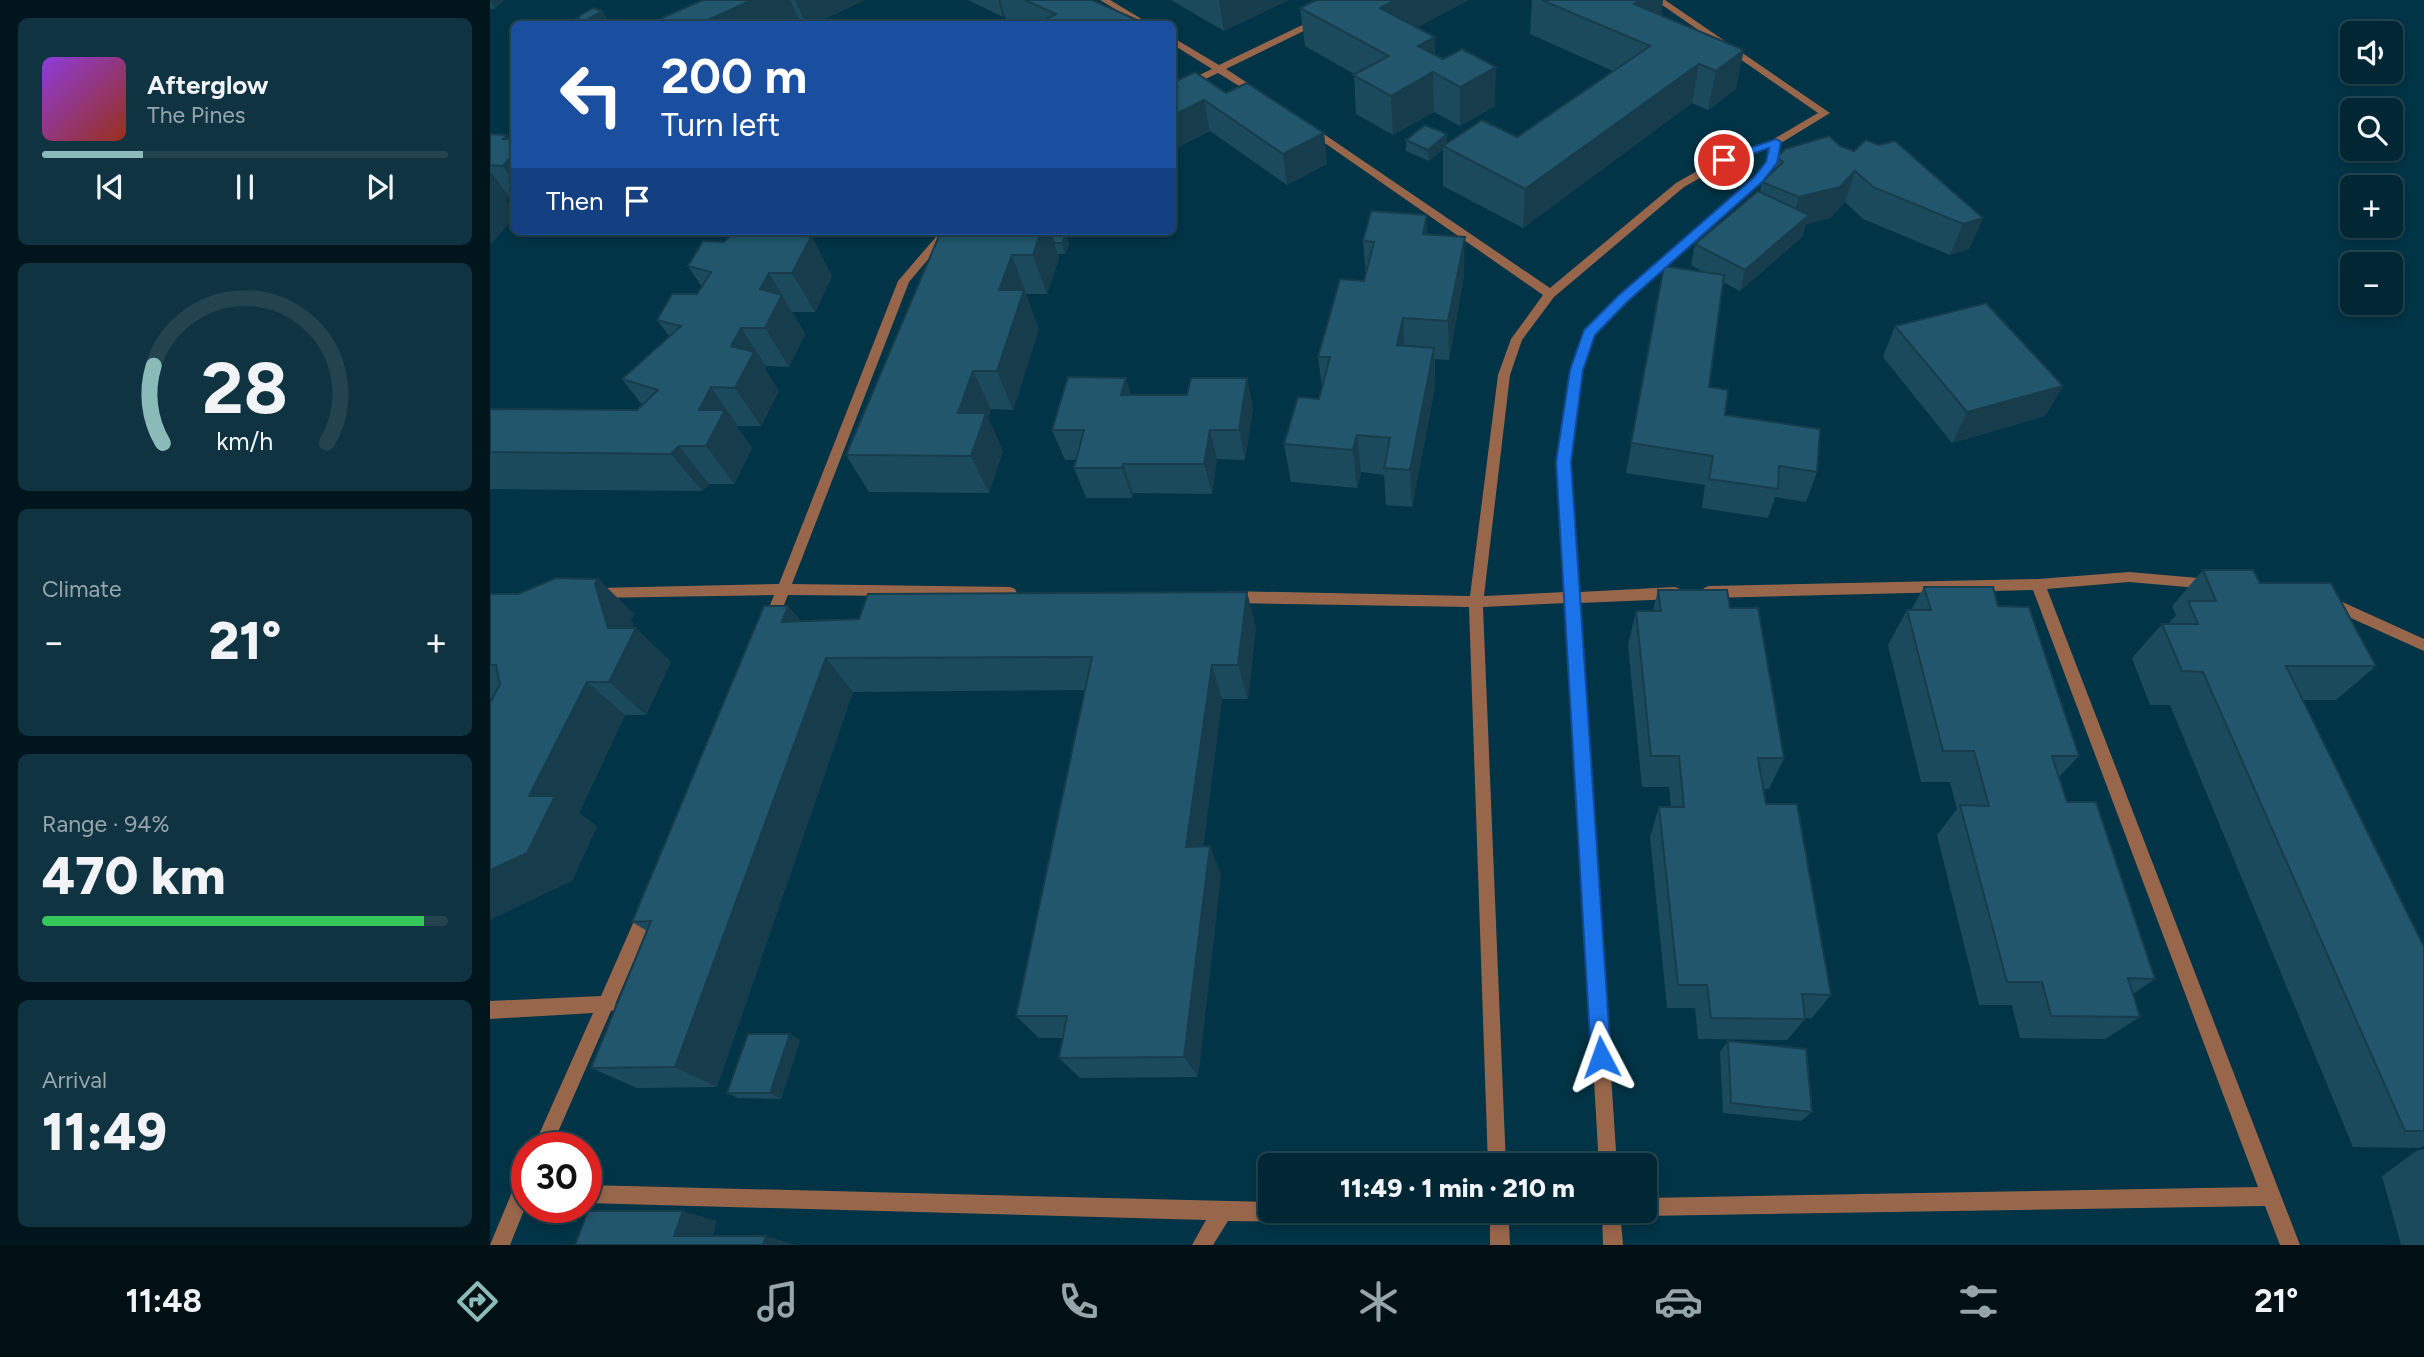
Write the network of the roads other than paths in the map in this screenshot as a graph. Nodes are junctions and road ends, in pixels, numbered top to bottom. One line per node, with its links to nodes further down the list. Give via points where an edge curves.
1 (1104, 0): 4 (street)
2 (1660, 0): 10 (street, via 1825,113)
3 (1325, 17): 6 (street)
4 (1141, 21)
5 (1176, 42): 6 (street)
6 (1219, 67): 7 (street); 8 (street)
7 (1176, 90)
8 (1265, 98)
9 (1299, 122): 12 (street)
10 (1776, 142): 12 (street, via 1724,160 1680,185); 18 (street, via 1771,163 1758,180 1589,333 1576,370 1564,462)
11 (944, 235): 15 (street, via 904,281)
12 (1550, 293): 21 (street, via 1517,339 1504,376)
13 (2038, 584): 14 (street, via 2129,577); 18 (street); 31 (street)
14 (2231, 586)
15 (784, 589): 16 (street); 17 (street); 22 (street)
16 (1020, 594)
17 (584, 595)
18 (1572, 596): 21 (street); 29 (street)
19 (1213, 597): 21 (street)
20 (2309, 598): 23 (street, via 2335,603)
21 (1476, 602): 28 (street)
22 (763, 640)
23 (2424, 645)
24 (656, 891): 25 (street)
25 (608, 1004): 26 (street); 27 (street)
26 (490, 1010)
27 (549, 1132)
28 (1497, 1153)
29 (1607, 1153)
30 (602, 1194): 33 (street)
31 (2272, 1196): 32 (street); 42 (street)
32 (1657, 1207)
33 (1223, 1211): 34 (street); 39 (street)
34 (1258, 1211)
35 (511, 1220): 38 (street)
36 (1499, 1223): 40 (street)
37 (1612, 1223): 41 (street)
38 (500, 1245)
39 (1202, 1245)
40 (1500, 1245)
41 (1613, 1245)
42 (2290, 1245)

